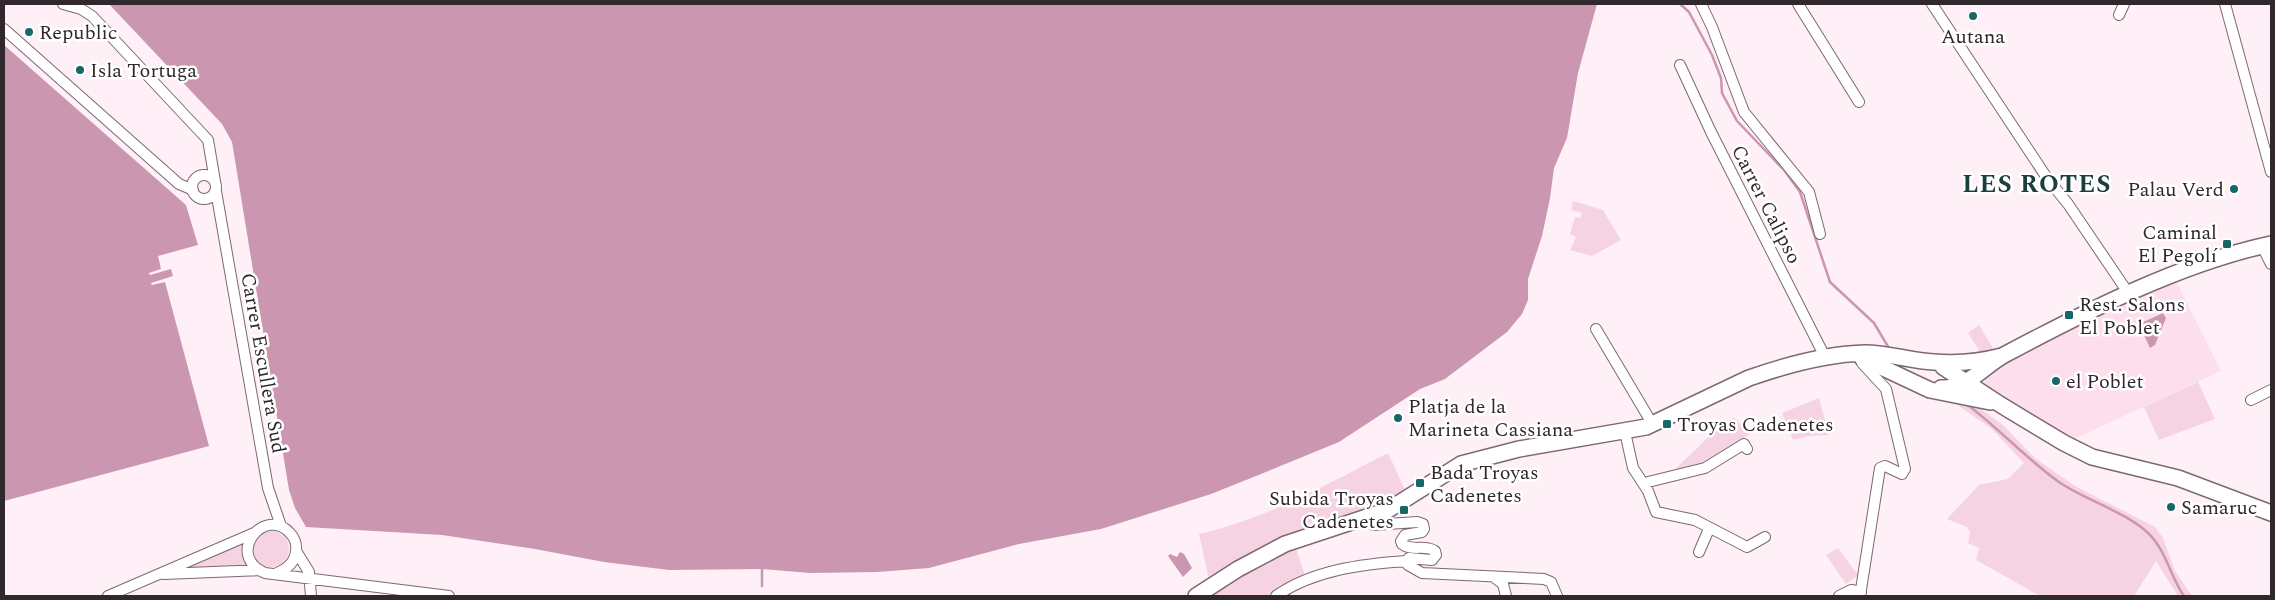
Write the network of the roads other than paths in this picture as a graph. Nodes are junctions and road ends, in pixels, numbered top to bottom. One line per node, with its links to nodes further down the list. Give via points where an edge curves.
1 (63, 4): 11 (street, via 92,16)
2 (1701, 4): 18 (street, via 1744,112 1809,192)
3 (1798, 4): 10 (street)
4 (2124, 4): 7 (street)
5 (2225, 4): 12 (street)
6 (1935, 5): 21 (street, via 2048,178)
7 (2119, 16)
8 (4, 29): 15 (street, via 180,184)
9 (1680, 65): 25 (street, Carrer Calipso)
10 (1859, 102)
11 (208, 140): 13 (street, via 209,158); 14 (street, Carrer Escullera Sud)
12 (2271, 172)
13 (202, 175): 14 (street, via 209,176); 15 (street, via 196,179)
14 (215, 186): 16 (street, via 212,196); 17 (street, Carrer Escullera Sud)
15 (193, 190): 16 (street, via 199,197)
16 (206, 198): 17 (street, Carrer Escullera Sud, via 214,206)
17 (222, 224): 36 (street, Carrer Escullera Sud)
18 (1820, 234)
19 (2267, 245): 20 (street); 21 (street, via 2224,256)
20 (2271, 264)
21 (2129, 294): 24 (street)
22 (1596, 329): 32 (street)
23 (1846, 355): 25 (street); 26 (street, via 1877,354); 28 (street, via 1872,362 1909,382); 52 (street, via 1861,362 1886,389 1905,469 1902,474 1886,466 1880,468)
24 (2002, 356): 26 (street, via 1973,363); 27 (street)
25 (1825, 357): 32 (street, via 1749,378)
26 (1938, 365): 27 (street); 28 (street, via 1947,375); 28 (street, via 1926,365 1920,373 1920,382)
27 (1967, 381): 28 (street, via 1954,388); 31 (street)
28 (1936, 390): 31 (street)
29 (2271, 390): 30 (street)
30 (2251, 400)
31 (2001, 406): 37 (street, via 2092,457 2164,473)
32 (1652, 424): 33 (street)
33 (1625, 432): 35 (street, via 1633,468); 38 (street, via 1519,449 1462,464 1388,510)
34 (1747, 449): 35 (street, via 1744,444 1704,468)
35 (1644, 483): 41 (street, via 1656,512 1695,520)
36 (273, 508): 39 (street); 40 (street, Carrer Escullera Sud)
37 (2271, 514)
38 (1367, 517): 46 (street, via 1373,525 1423,524 1422,532 1410,533 1402,538 1402,544 1408,548 1433,549 1436,556 1432,560 1413,557); 56 (street, via 1278,547)
39 (266, 525): 40 (street); 42 (street)
40 (281, 526): 44 (street, via 290,534)
41 (1709, 528): 43 (street, via 1747,547); 45 (street)
42 (254, 533): 47 (street, via 248,553 254,566); 49 (street)
43 (1765, 537)
44 (296, 551): 48 (street, via 290,565); 51 (street)
45 (1700, 552)
46 (1407, 562): 50 (street, via 1410,568 1422,573); 57 (street, via 1344,569 1298,584)
47 (260, 570): 48 (street); 49 (street)
48 (277, 573): 51 (street)
49 (158, 574): 53 (street)
50 (1495, 578): 58 (street, via 1503,584); 59 (street, via 1548,580)
51 (310, 579): 54 (street); 55 (street)
52 (1860, 594): 60 (street, via 1851,590)
53 (108, 596)
54 (311, 596)
55 (449, 596)
56 (1196, 596)
57 (1276, 596)
58 (1506, 596)
59 (1557, 596)
60 (1839, 596)

